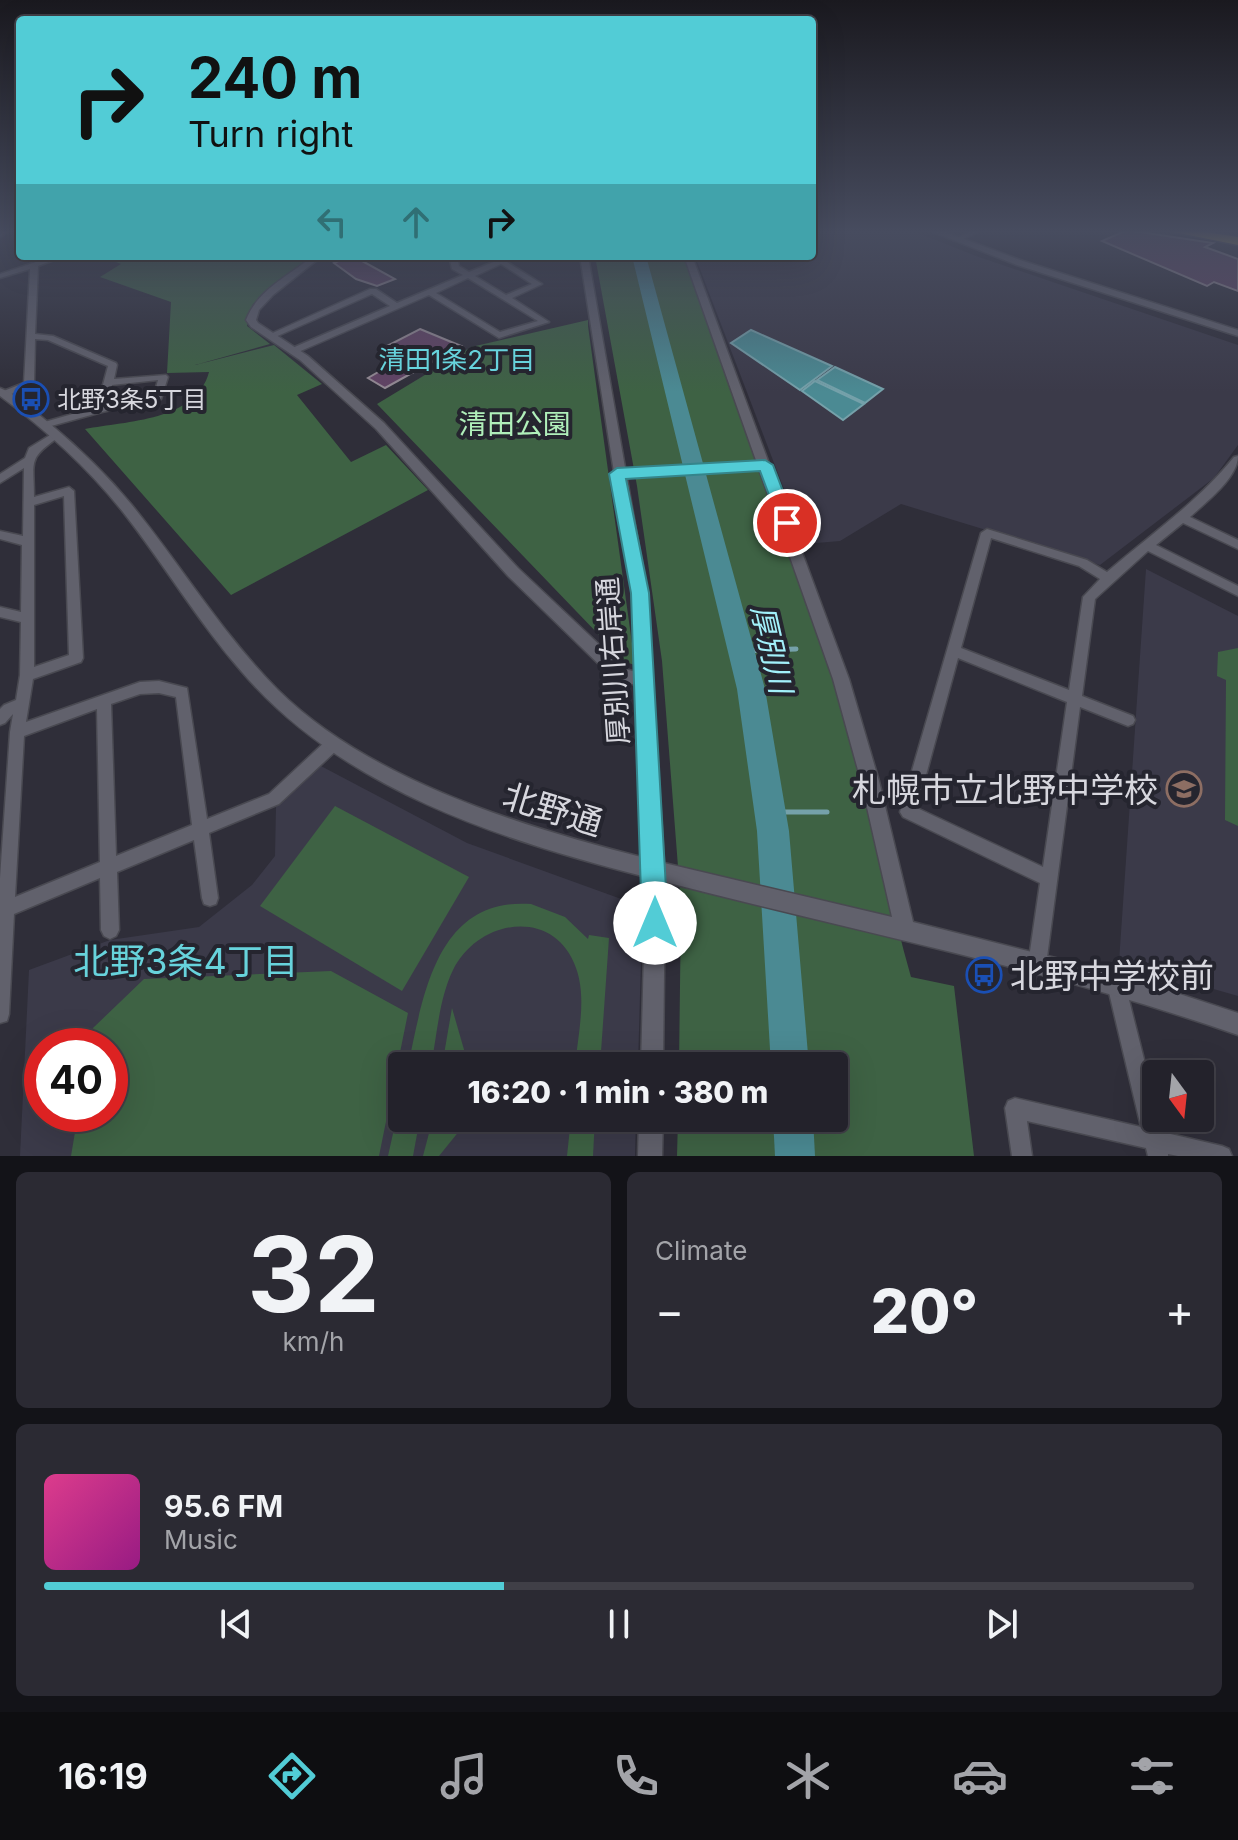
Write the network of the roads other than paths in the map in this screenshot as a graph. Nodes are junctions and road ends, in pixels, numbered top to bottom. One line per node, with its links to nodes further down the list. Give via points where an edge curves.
1 (33, 284): 13 (street)
2 (285, 284): 14 (street, via 252,312 254,325)
3 (453, 284): 9 (street)
4 (481, 284): 10 (street)
5 (538, 284): 10 (street)
6 (588, 284): 23 (street, 厚別川右岸通)
7 (698, 284): 22 (street)
8 (1090, 284): 12 (street)
9 (431, 293): 10 (street, via 499,335 545,322); 11 (street)
10 (506, 298)
11 (397, 307): 14 (street, via 373,291); 15 (street)
12 (1238, 333)
13 (32, 336): 16 (street, via 50,338 113,365); 17 (street, via 29,384)
14 (270, 336): 15 (street)
15 (293, 351): 37 (street, via 400,445 513,572 621,675)
16 (110, 382): 18 (street); 18 (street, via 163,377 158,397)
17 (2, 393): 19 (street, 北野通)
18 (101, 409): 19 (street)
19 (50, 430): 21 (street); 43 (street, 北野通, via 128,509 261,683)
20 (1238, 459): 26 (street, via 1217,488)
21 (29, 460): 24 (street); 25 (street)
22 (765, 465): 23 (street); 55 (street, via 841,679)
23 (617, 474): 37 (street, 厚別川右岸通, via 637,569)
24 (0, 479)
25 (28, 503): 28 (street); 36 (street, via 69,491 76,658)
26 (1182, 518): 29 (street); 30 (street)
27 (0, 535): 28 (street)
28 (28, 542): 34 (street)
29 (1238, 545)
30 (1150, 547): 31 (street); 32 (street)
31 (1107, 578): 35 (street, via 1083,563 987,533); 38 (street, via 1089,597)
32 (1238, 591)
33 (0, 612): 34 (street)
34 (26, 618): 36 (street)
35 (954, 651): 38 (street); 51 (street, via 908,812)
36 (27, 675): 40 (street)
37 (644, 680): 50 (street, 厚別川右岸通)
38 (1075, 698): 41 (street); 51 (street)
39 (104, 701): 42 (street); 46 (street, via 140,688 182,692); 49 (street)
40 (7, 710): 42 (street)
41 (1128, 720)
42 (17, 732): 44 (street)
43 (333, 744): 46 (street, via 274,799); 50 (street, 北野通, via 478,819)
44 (14, 765): 45 (street); 47 (street)
45 (0, 774)
46 (201, 828): 49 (street); 52 (street)
47 (11, 845): 48 (street); 53 (street)
48 (0, 859)
49 (108, 866): 53 (street); 54 (street)
50 (655, 872): 55 (street, 北野通); 60 (street, 厚別川右岸通)
51 (1050, 879): 56 (street)
52 (210, 898)
53 (6, 909): 58 (street)
54 (110, 930)
55 (906, 932): 56 (street, 北野通)
56 (1037, 965): 57 (street, 北野通)
57 (1116, 984): 59 (street, 北野通); 62 (street)
58 (0, 1014)
59 (1238, 1024)
60 (652, 1052)
61 (651, 1132): 63 (street)
62 (1156, 1147): 64 (street, via 1015,1108); 65 (street)
63 (650, 1156)
64 (1022, 1156)
65 (1222, 1156)

